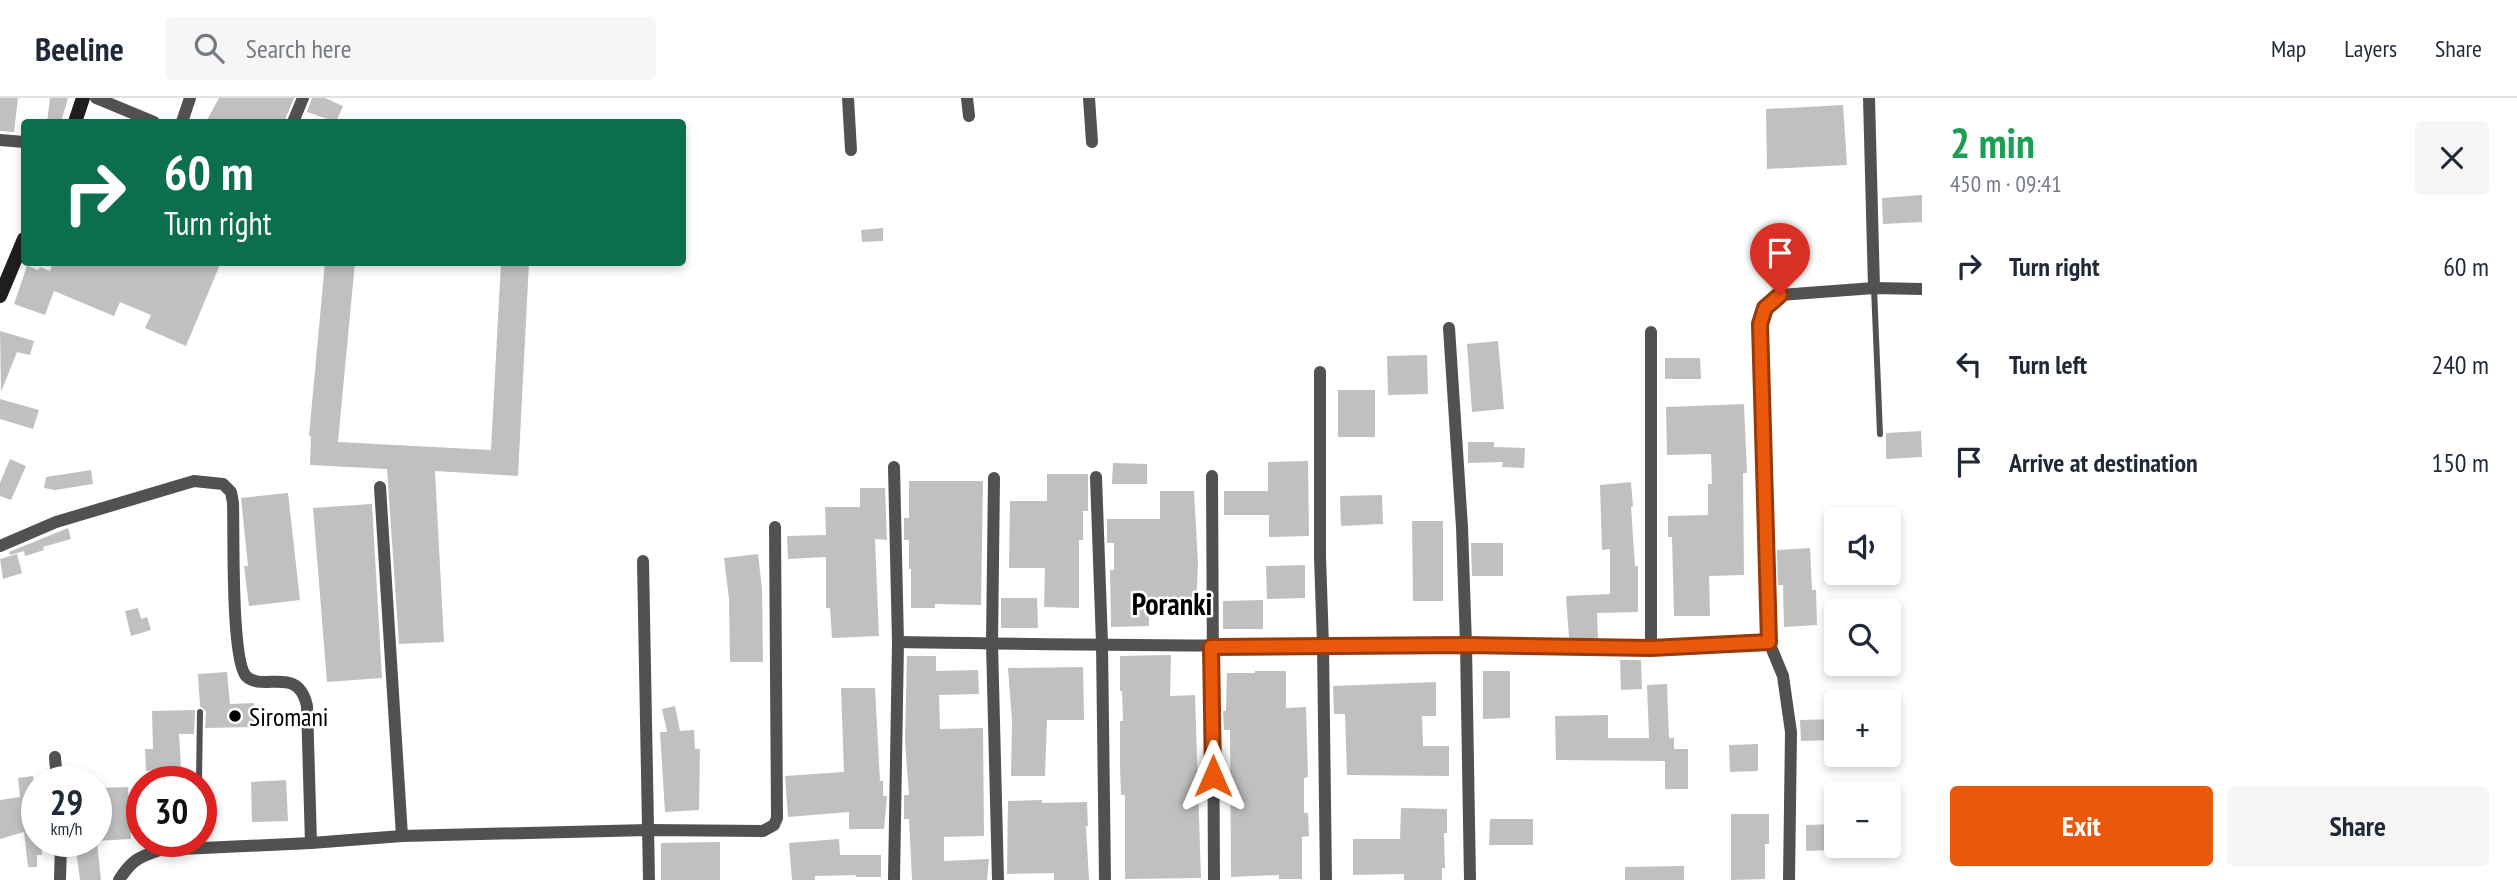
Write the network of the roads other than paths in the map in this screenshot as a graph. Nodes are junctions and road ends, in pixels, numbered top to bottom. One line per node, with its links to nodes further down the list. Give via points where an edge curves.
1 (83, 98): 10 (street)
2 (96, 98): 11 (street)
3 (190, 98): 12 (street)
4 (303, 98): 13 (street)
5 (848, 98): 17 (street)
6 (967, 98): 9 (street)
7 (1089, 98): 16 (street)
8 (1869, 98): 19 (street)
9 (969, 116)
10 (76, 119)
11 (147, 119)
12 (183, 119)
13 (294, 119)
14 (0, 140): 15 (street)
15 (21, 142)
16 (1092, 142)
17 (851, 150)
18 (21, 246): 21 (street)
19 (1874, 288): 20 (street); 25 (lane); 35 (street, via 1780,295 1765,308 1760,324)
20 (1922, 289)
21 (0, 296)
22 (1449, 327): 39 (street)
23 (1651, 332): 41 (street)
24 (1320, 372): 38 (street)
25 (1880, 434)
26 (894, 467): 34 (street)
27 (1212, 476): 40 (street)
28 (1096, 477): 37 (street)
29 (993, 478): 36 (street)
30 (380, 486): 47 (street)
31 (775, 527): 46 (street, via 777,818 763,831)
32 (0, 546): 48 (street, via 56,522 194,481 223,484 233,503 242,666 251,679 287,683 304,692)
33 (643, 561): 46 (street)
34 (898, 642): 36 (street); 55 (street)
35 (1769, 642): 41 (street); 61 (street, via 1783,676 1791,732)
36 (992, 643): 37 (street); 56 (street)
37 (1102, 643): 40 (street); 57 (street)
38 (1323, 645): 39 (street); 40 (street); 59 (street)
39 (1466, 645): 41 (street); 60 (street)
40 (1211, 647): 58 (street)
41 (1651, 648)
42 (200, 712): 45 (lane)
43 (55, 757): 44 (street)
44 (56, 766)
45 (199, 766)
46 (648, 830): 47 (street); 54 (street)
47 (402, 836): 48 (street)
48 (312, 843): 49 (street)
49 (217, 845)
50 (61, 857): 52 (street)
51 (142, 857): 53 (street, via 128,865)
52 (60, 880)
53 (119, 880)
54 (649, 880)
55 (894, 880)
56 (998, 880)
57 (1105, 880)
58 (1214, 880)
59 (1326, 880)
60 (1470, 880)
61 (1789, 880)

